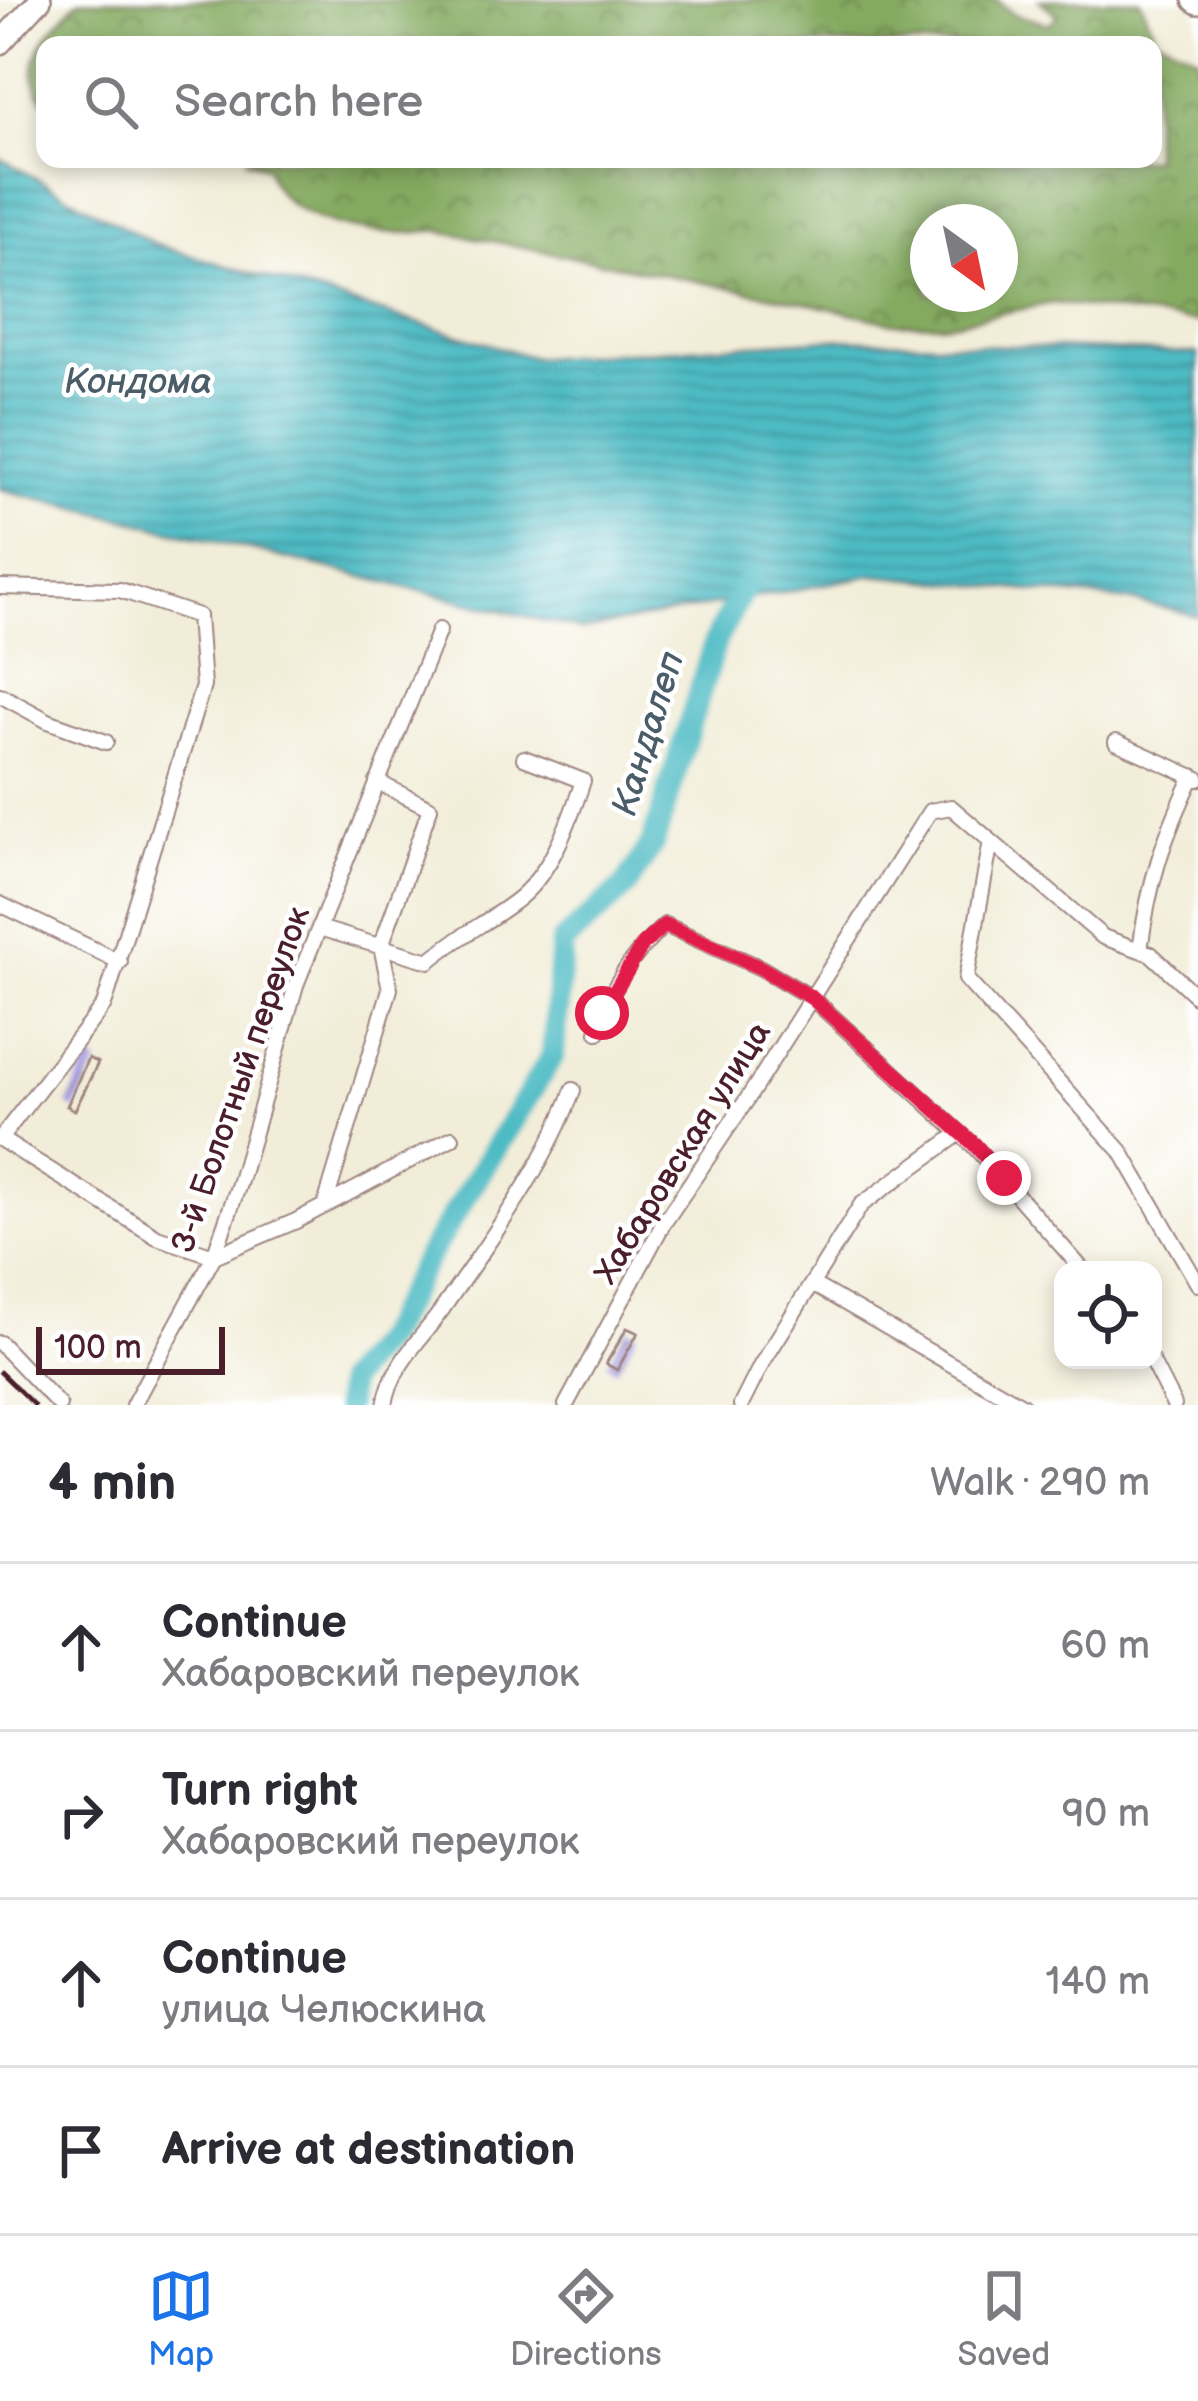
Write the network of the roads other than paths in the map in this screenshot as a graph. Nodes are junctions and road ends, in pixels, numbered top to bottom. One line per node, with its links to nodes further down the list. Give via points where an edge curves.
1 (33, 6): 2 (main road)
2 (0, 43)
3 (0, 586): 16 (street, via 119,590 198,616 203,686)
4 (439, 630): 10 (street, 3-й Болотный переулок)
5 (0, 695): 6 (street)
6 (106, 742)
7 (1115, 742): 9 (street)
8 (524, 758): 14 (street, via 583,781 540,878 429,961)
9 (1195, 778): 15 (street, via 1161,844)
10 (377, 782): 13 (street, 3-й Болотный переулок); 14 (street, via 430,808)
11 (991, 841): 15 (street, via 1103,937); 17 (street, Хабаровская улица, via 951,807 930,811); 28 (street, via 966,980 1120,1151)
12 (0, 904): 16 (street)
13 (319, 928): 14 (street); 25 (street, 3-й Болотный переулок)
14 (381, 946): 24 (street, via 390,989)
15 (1140, 950): 18 (street)
16 (120, 962): 23 (street, via 104,1005)
17 (812, 998): 19 (street, via 665,925 621,975); 21 (street); 35 (street, Хабаровская улица, via 663,1224)
18 (1198, 998)
19 (598, 1032)
20 (573, 1090): 34 (street, via 521,1190 405,1357)
21 (960, 1132): 26 (street); 27 (street, via 861,1205)
22 (452, 1138): 24 (street)
23 (0, 1139): 25 (street, via 157,1237)
24 (325, 1205): 25 (street)
25 (214, 1256): 33 (street, 3-й Болотный переулок)
26 (1075, 1261)
27 (812, 1284): 31 (street); 36 (street)
28 (1198, 1284)
29 (0, 1343): 32 (street)
30 (1156, 1369): 37 (street)
31 (747, 1403)
32 (59, 1405)
33 (133, 1405)
34 (385, 1405)
35 (566, 1405)
36 (1022, 1405)
37 (1174, 1405)

